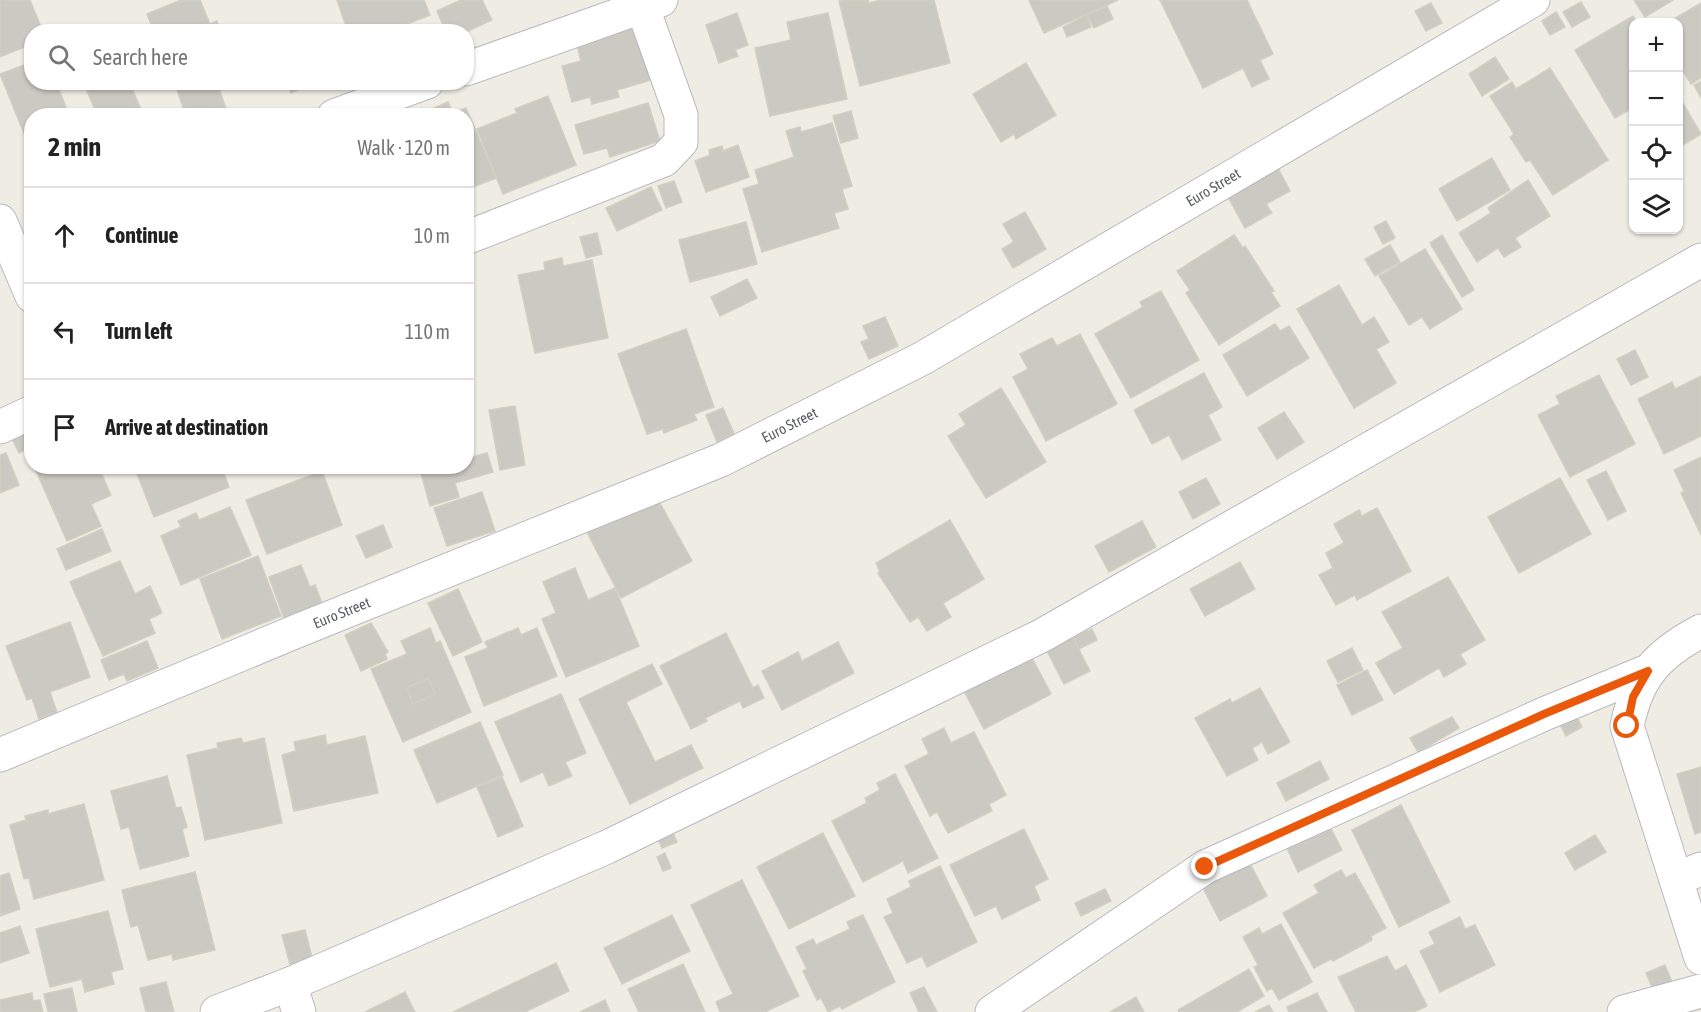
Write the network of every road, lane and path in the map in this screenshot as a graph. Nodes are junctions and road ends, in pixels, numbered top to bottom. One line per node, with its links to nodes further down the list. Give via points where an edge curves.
1 (1533, 0): 14 (street, Euro Street, via 923,358 721,460)
2 (648, 2): 3 (street); 7 (street, via 681,115 681,142 664,160)
3 (474, 66)
4 (405, 90): 5 (street)
5 (356, 108)
6 (13, 225): 9 (street)
7 (474, 235)
8 (1701, 260): 18 (street, via 1041,636)
9 (24, 266)
10 (24, 416): 11 (street)
11 (0, 427)
12 (1701, 631): 13 (street, via 1677,644)
13 (1648, 671): 15 (street, via 1633,697 1627,726); 19 (street, via 1205,867)
14 (0, 754)
15 (1688, 874): 16 (street)
16 (1701, 958)
17 (1701, 991): 21 (street)
18 (294, 998): 20 (street)
19 (998, 1011)
20 (217, 1012)
21 (1624, 1012)

